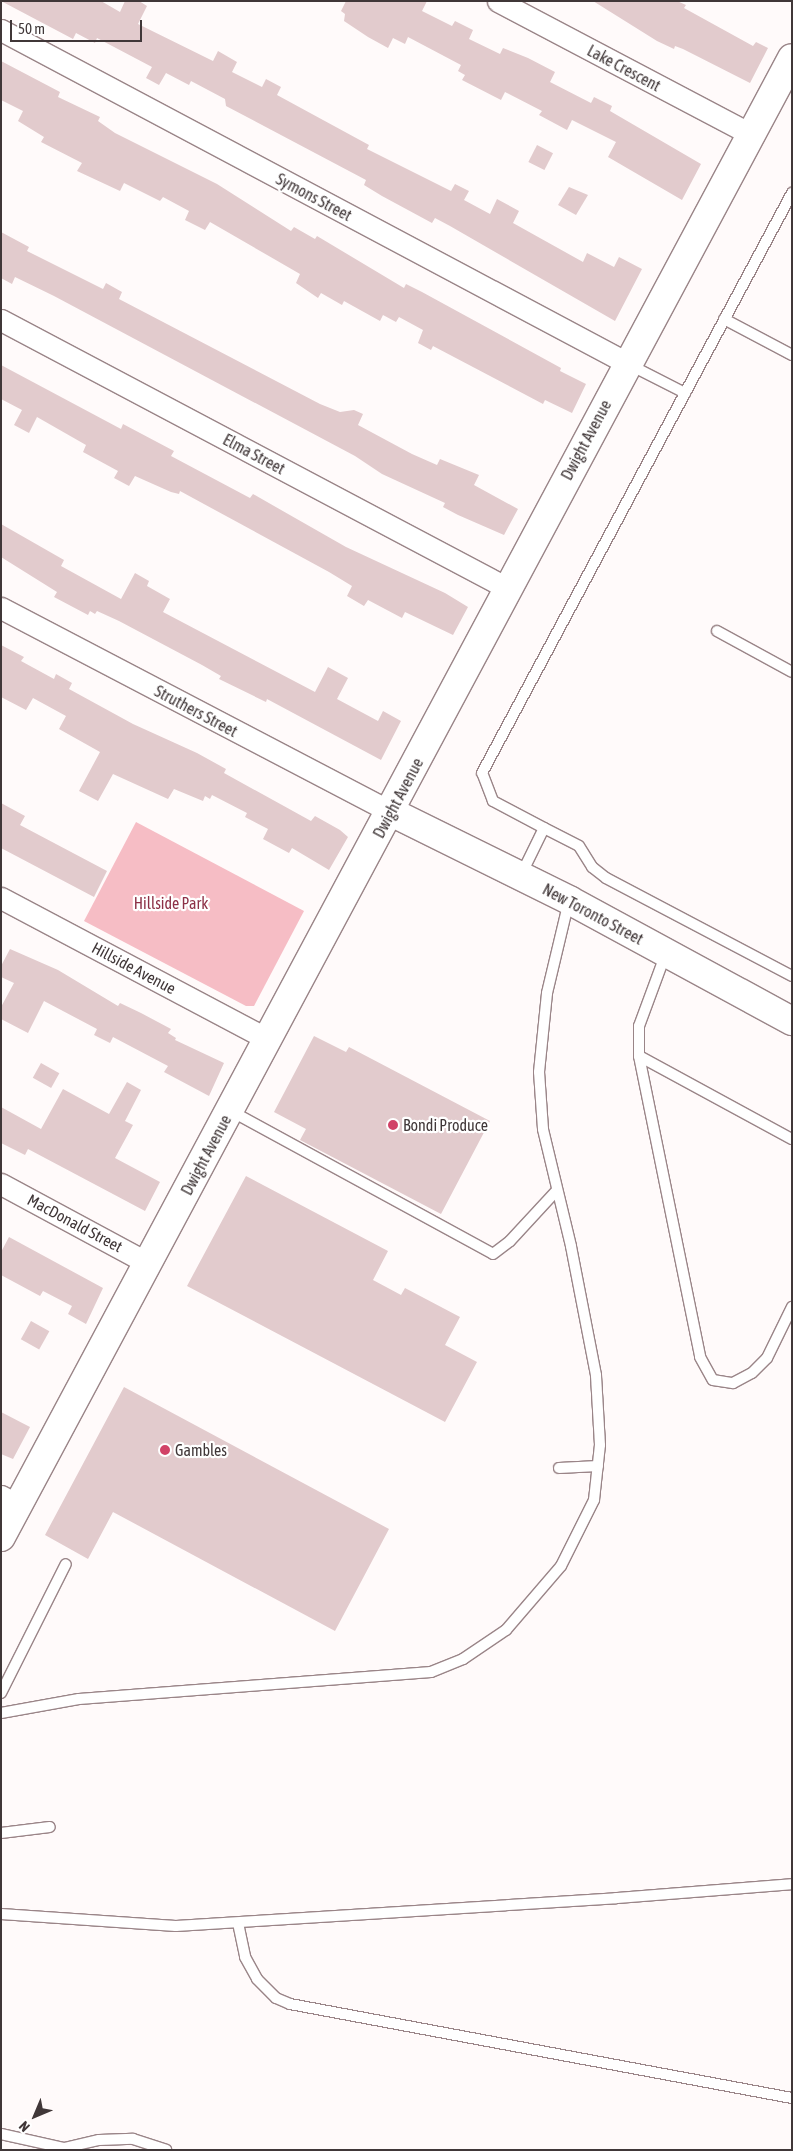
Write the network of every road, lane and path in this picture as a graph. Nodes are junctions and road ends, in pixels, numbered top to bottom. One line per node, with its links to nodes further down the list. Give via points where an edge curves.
1 (498, 1): 4 (street, Lake Crescent)
2 (1, 30): 9 (street, Symons Street)
3 (792, 58): 4 (street, Dwight Avenue)
4 (750, 134): 9 (street, Dwight Avenue)
5 (792, 193): 6 (lane)
6 (724, 319): 8 (lane); 10 (lane)
7 (1, 320): 11 (street, Elma Street)
8 (792, 355)
9 (627, 363): 10 (lane); 11 (street, Dwight Avenue)
10 (685, 392): 16 (lane, via 482,774 492,801)
11 (507, 588): 15 (street, Dwight Avenue)
12 (1, 608): 15 (street, Struthers Street)
13 (717, 631): 14 (lane)
14 (792, 672)
15 (391, 812): 17 (street, New Toronto Street); 23 (street, Dwight Avenue)
16 (544, 828): 17 (lane); 21 (lane, via 579,846 592,868 606,878)
17 (520, 876): 19 (street, New Toronto Street)
18 (1, 898): 23 (street, Hillside Avenue)
19 (569, 900): 20 (street, New Toronto Street); 28 (lane, via 546,993 539,1072 543,1130)
20 (666, 953): 22 (street, New Toronto Street); 24 (lane, via 639,1026)
21 (792, 976)
22 (792, 1022)
23 (267, 1039): 25 (street, Dwight Avenue)
24 (639, 1056): 26 (lane); 30 (lane, via 700,1357 713,1380 733,1384 752,1373 767,1358)
25 (230, 1110): 28 (lane, via 493,1254 510,1241); 29 (street, Dwight Avenue)
26 (792, 1139)
27 (1, 1184): 29 (street, MacDonald Street)
28 (557, 1190): 31 (lane, via 596,1375)
29 (148, 1263): 33 (street, Dwight Avenue)
30 (792, 1307)
31 (598, 1466): 32 (lane); 37 (lane, via 594,1500 561,1566 506,1630 463,1659 431,1672 79,1699)
32 (560, 1468)
33 (10, 1500): 34 (street, Dwight Avenue)
34 (1, 1537)
35 (66, 1564): 36 (lane)
36 (1, 1694)
37 (1, 1713)
38 (50, 1827): 39 (lane)
39 (1, 1833)
40 (792, 1884): 42 (lane)
41 (1, 1914): 42 (lane, via 176,1926)
42 (238, 1923): 43 (lane, via 245,1957 257,1979 276,1998 290,2004)
43 (792, 2098)
44 (1, 2134): 45 (lane, via 64,2148 99,2140 133,2139)
45 (166, 2150)

